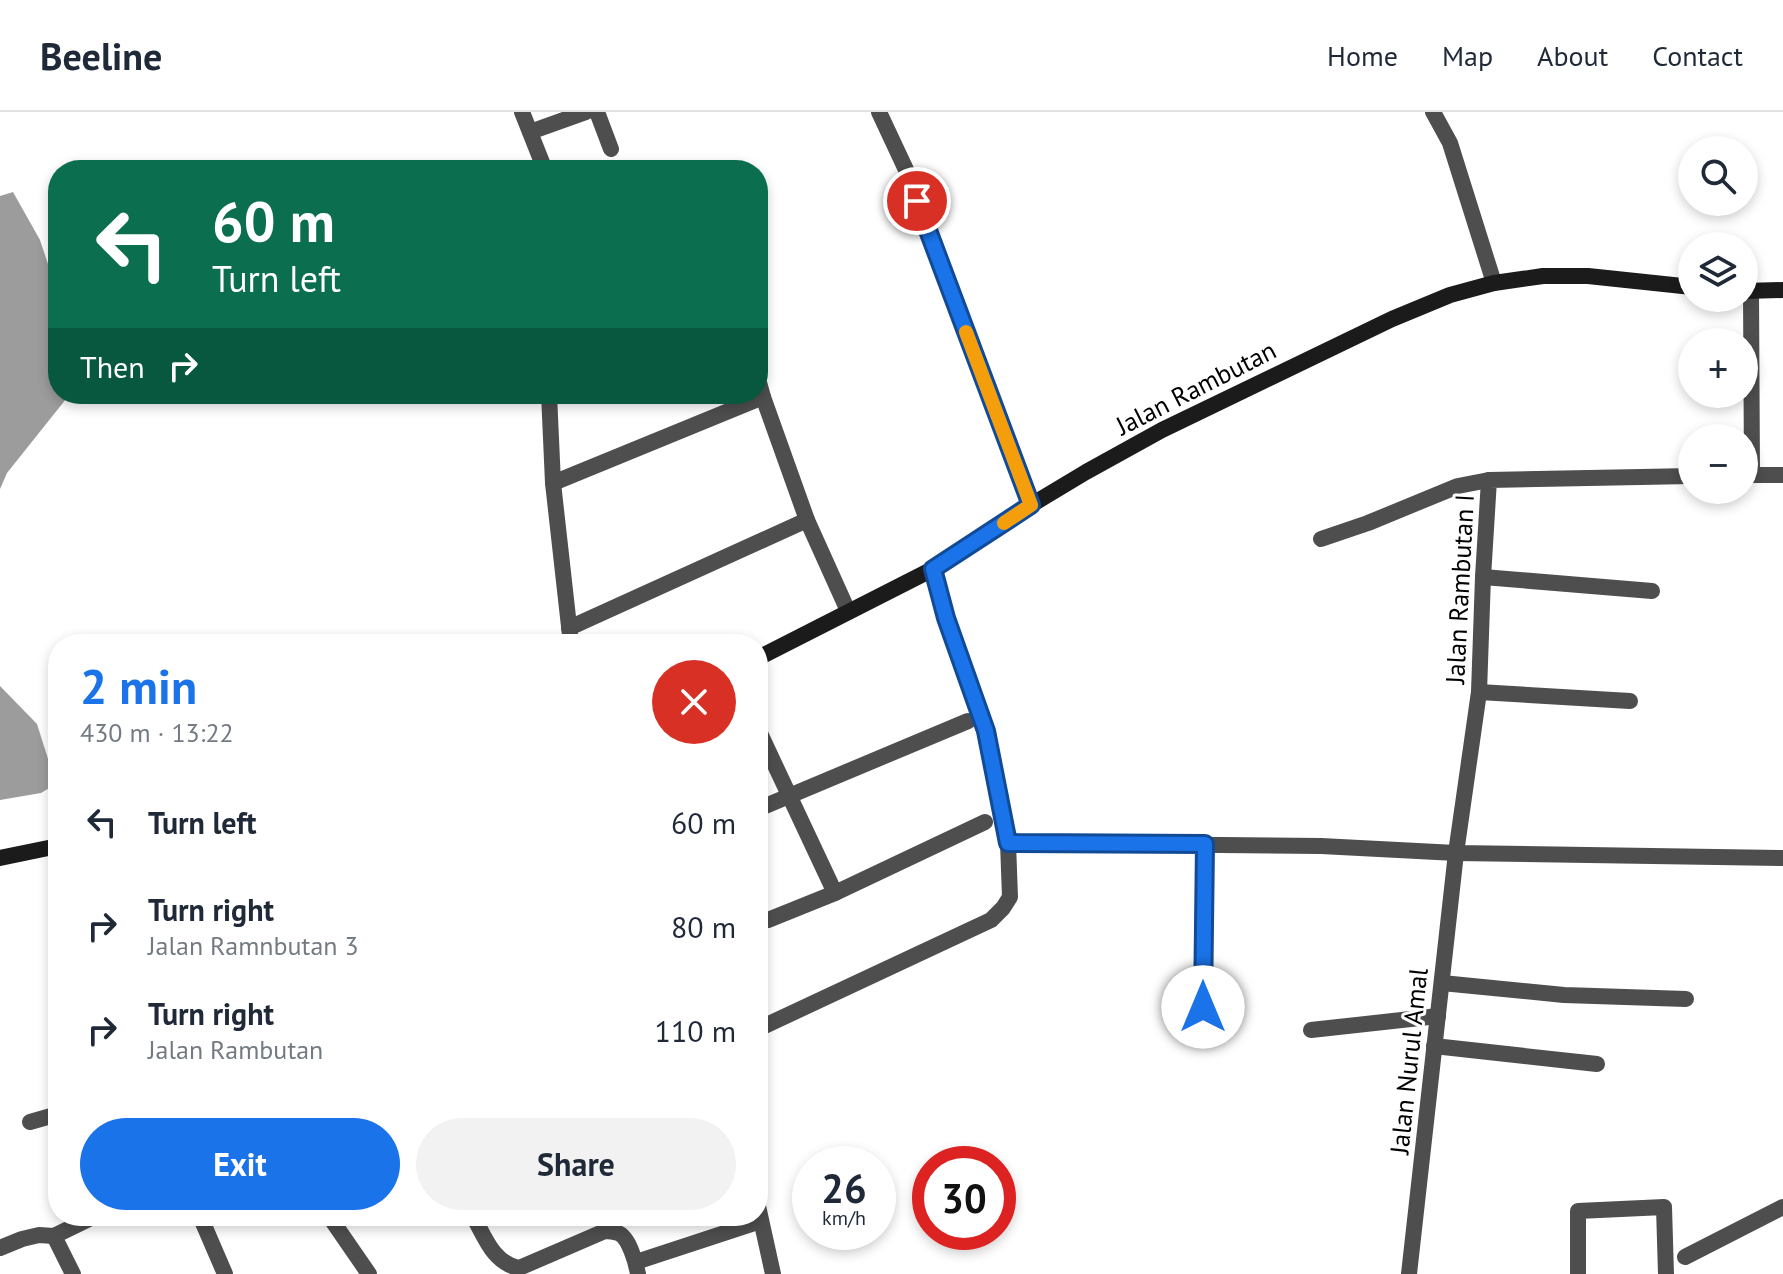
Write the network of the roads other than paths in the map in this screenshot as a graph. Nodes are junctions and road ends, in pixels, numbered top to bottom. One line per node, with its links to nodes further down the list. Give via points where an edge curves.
1 (522, 112): 6 (street)
2 (586, 112): 6 (street)
3 (597, 112): 7 (street)
4 (879, 112): 23 (street, via 908,174)
5 (1433, 112): 9 (street, via 1450,143)
6 (530, 132): 8 (street)
7 (611, 149)
8 (541, 160)
9 (1494, 283): 10 (main road, Jalan Rambutan, via 1588,276); 23 (main road, Jalan Rambutan, via 1392,319 1162,430)
10 (1678, 286)
11 (1783, 290): 12 (main road)
12 (1758, 291)
13 (1747, 312): 17 (street)
14 (549, 404): 22 (street)
15 (746, 404): 22 (street)
16 (766, 404): 24 (street)
17 (1748, 424)
18 (1758, 475): 19 (street)
19 (1783, 475)
20 (1678, 476): 21 (street, Jalan Rambutan I)
21 (1489, 480): 25 (street, via 1458,486); 27 (street, Jalan Rambutan I)
22 (553, 483): 30 (street)
23 (1031, 505): 26 (main road, Jalan Rambutan)
24 (807, 520): 29 (street); 31 (street)
25 (1321, 539)
26 (933, 569): 29 (main road, Jalan Rambutan); 40 (street, via 986,731)
27 (1483, 577): 28 (street); 33 (street, Jalan Rambutan I)
28 (1652, 591)
29 (848, 611): 32 (main road, Jalan Rambutan)
30 (570, 634)
31 (574, 634)
32 (768, 653)
33 (1479, 692): 34 (street); 43 (street, Jalan Rambutan I)
34 (1630, 701)
35 (968, 721): 37 (street)
36 (768, 750): 37 (street)
37 (790, 797): 38 (street); 46 (street)
38 (768, 805)
39 (985, 822): 46 (street)
40 (1008, 843): 41 (street); 52 (street, via 1010,897 991,920)
41 (1205, 844): 43 (street); 50 (street)
42 (48, 848): 44 (main road)
43 (1456, 853): 45 (street); 48 (street, Jalan Nurul Amal)
44 (0, 858)
45 (1783, 858)
46 (835, 893): 47 (street)
47 (768, 920)
48 (1442, 983): 49 (street); 51 (street, Jalan Nurul Amal)
49 (1686, 999)
50 (1203, 1007)
51 (1438, 1016): 53 (street); 54 (street, Jalan Nurul Amal)
52 (768, 1024)
53 (1311, 1030)
54 (1434, 1046): 55 (street); 73 (street, Jalan Nurul Amal)
55 (1597, 1064)
56 (48, 1117): 57 (street)
57 (30, 1122)
58 (1783, 1207): 67 (street)
59 (74, 1226): 65 (street)
60 (204, 1226): 70 (street)
61 (336, 1226): 71 (street)
62 (479, 1226): 68 (street, via 492,1250 510,1266 519,1268 605,1231 624,1237)
63 (733, 1226): 68 (street)
64 (763, 1226): 72 (street)
65 (54, 1236): 66 (street, via 39,1235); 69 (street)
66 (0, 1248)
67 (1685, 1257)
68 (637, 1268)
69 (73, 1274)
70 (225, 1274)
71 (369, 1274)
72 (773, 1274)
73 (1409, 1274)
74 (1578, 1274): 75 (street, via 1578,1211 1664,1207)
75 (1666, 1274)

